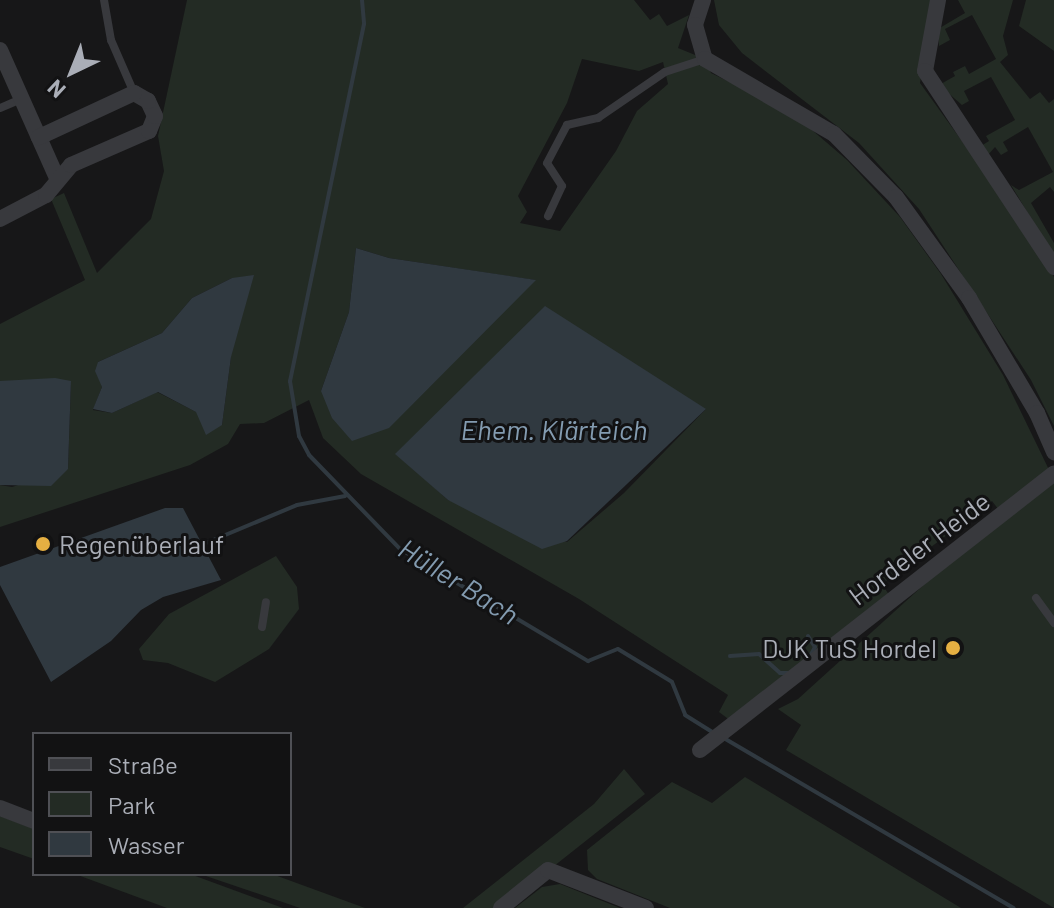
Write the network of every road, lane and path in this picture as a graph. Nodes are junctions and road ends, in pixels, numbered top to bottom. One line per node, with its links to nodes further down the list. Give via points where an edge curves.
1 (104, 0): 6 (lane, via 111,40)
2 (938, 0): 13 (street, via 925,71)
3 (699, 2): 5 (street, via 696,41)
4 (0, 50): 7 (street)
5 (705, 59): 11 (lane, via 665,72 598,118 567,125 547,163 562,186); 14 (street, via 834,134 896,197 969,298)
6 (134, 93): 9 (street); 10 (street, via 148,101 155,116 149,131 71,165)
7 (21, 99): 8 (lane); 9 (street)
8 (0, 108)
9 (39, 137): 10 (street)
10 (58, 180): 12 (street, via 46,195)
11 (548, 216)
12 (0, 219)
13 (1054, 267)
14 (1054, 452)
15 (1054, 473): 20 (street, Hordeler Heide)
16 (1036, 598): 18 (lane)
17 (266, 602): 19 (lane)
18 (1054, 623)
19 (262, 627)
20 (700, 750)
21 (0, 808): 22 (street)
22 (32, 820)
23 (501, 908): 24 (street, via 548,870)
24 (646, 908)

